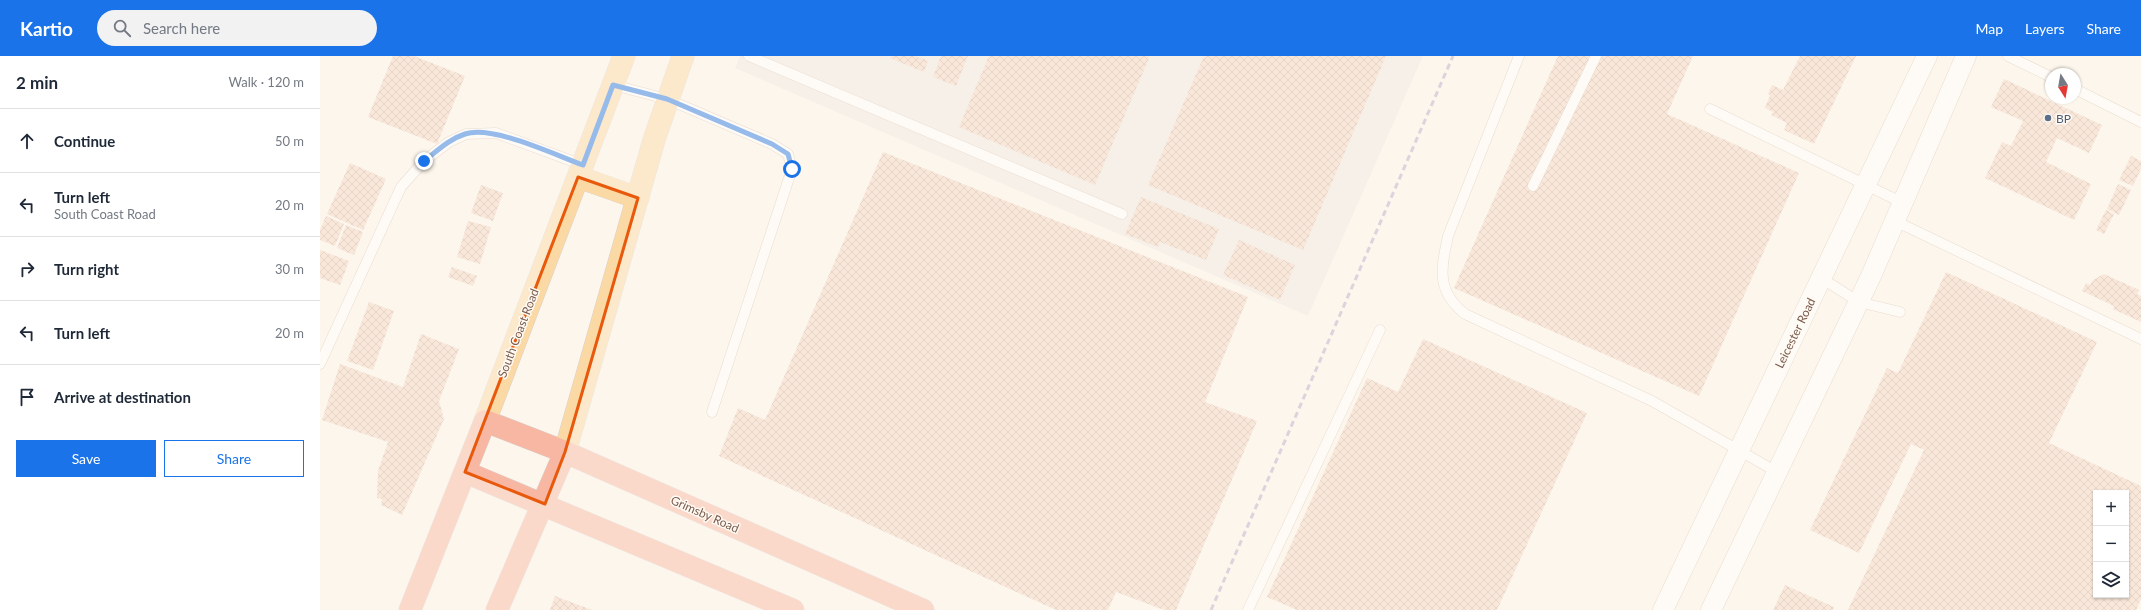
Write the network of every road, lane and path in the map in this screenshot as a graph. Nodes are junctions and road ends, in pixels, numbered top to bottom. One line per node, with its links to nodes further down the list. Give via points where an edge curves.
1 (624, 56): 10 (main road, South Coast Road)
2 (683, 56): 12 (main road)
3 (749, 56): 20 (lane)
4 (1519, 56): 30 (lane, via 1448,236 1442,261 1443,286 1453,305 1465,314 1652,401)
5 (1596, 56): 16 (lane)
6 (1927, 56): 17 (street, Leicester Road)
7 (1966, 56): 19 (street)
8 (2008, 56): 9 (lane)
9 (2045, 74)
10 (613, 85): 12 (lane); 15 (main road, South Coast Road)
11 (2081, 92): 14 (lane)
12 (667, 99): 18 (main road); 28 (lane, via 772,144 788,154 792,169)
13 (1710, 110): 17 (lane)
14 (2141, 122)
15 (580, 171): 18 (main road); 27 (lane, via 496,133 466,134 448,142 424,161 401,186); 29 (main road, South Coast Road)
16 (1533, 186)
17 (1865, 186): 19 (lane); 22 (street, Leicester Road)
18 (638, 198): 31 (main road)
19 (1903, 203): 21 (street)
20 (1122, 214)
21 (1895, 221): 23 (street); 26 (lane)
22 (1821, 278): 23 (lane); 30 (street, Leicester Road)
23 (1859, 302): 24 (lane); 33 (street)
24 (1900, 312)
25 (1380, 330): 39 (lane)
26 (2141, 339)
27 (320, 364)
28 (712, 412)
29 (485, 421): 31 (highway, Grimsby Road); 32 (highway, South Coast Road)
30 (1739, 450): 33 (lane); 40 (street, Leicester Road)
31 (566, 452): 34 (highway); 38 (highway, Grimsby Road)
32 (465, 472): 34 (highway); 35 (highway, South Coast Road)
33 (1777, 472): 41 (street)
34 (544, 504): 36 (highway); 37 (highway)
35 (410, 610)
36 (498, 610)
37 (793, 610)
38 (923, 610)
39 (1248, 610)
40 (1663, 610)
41 (1711, 610)

